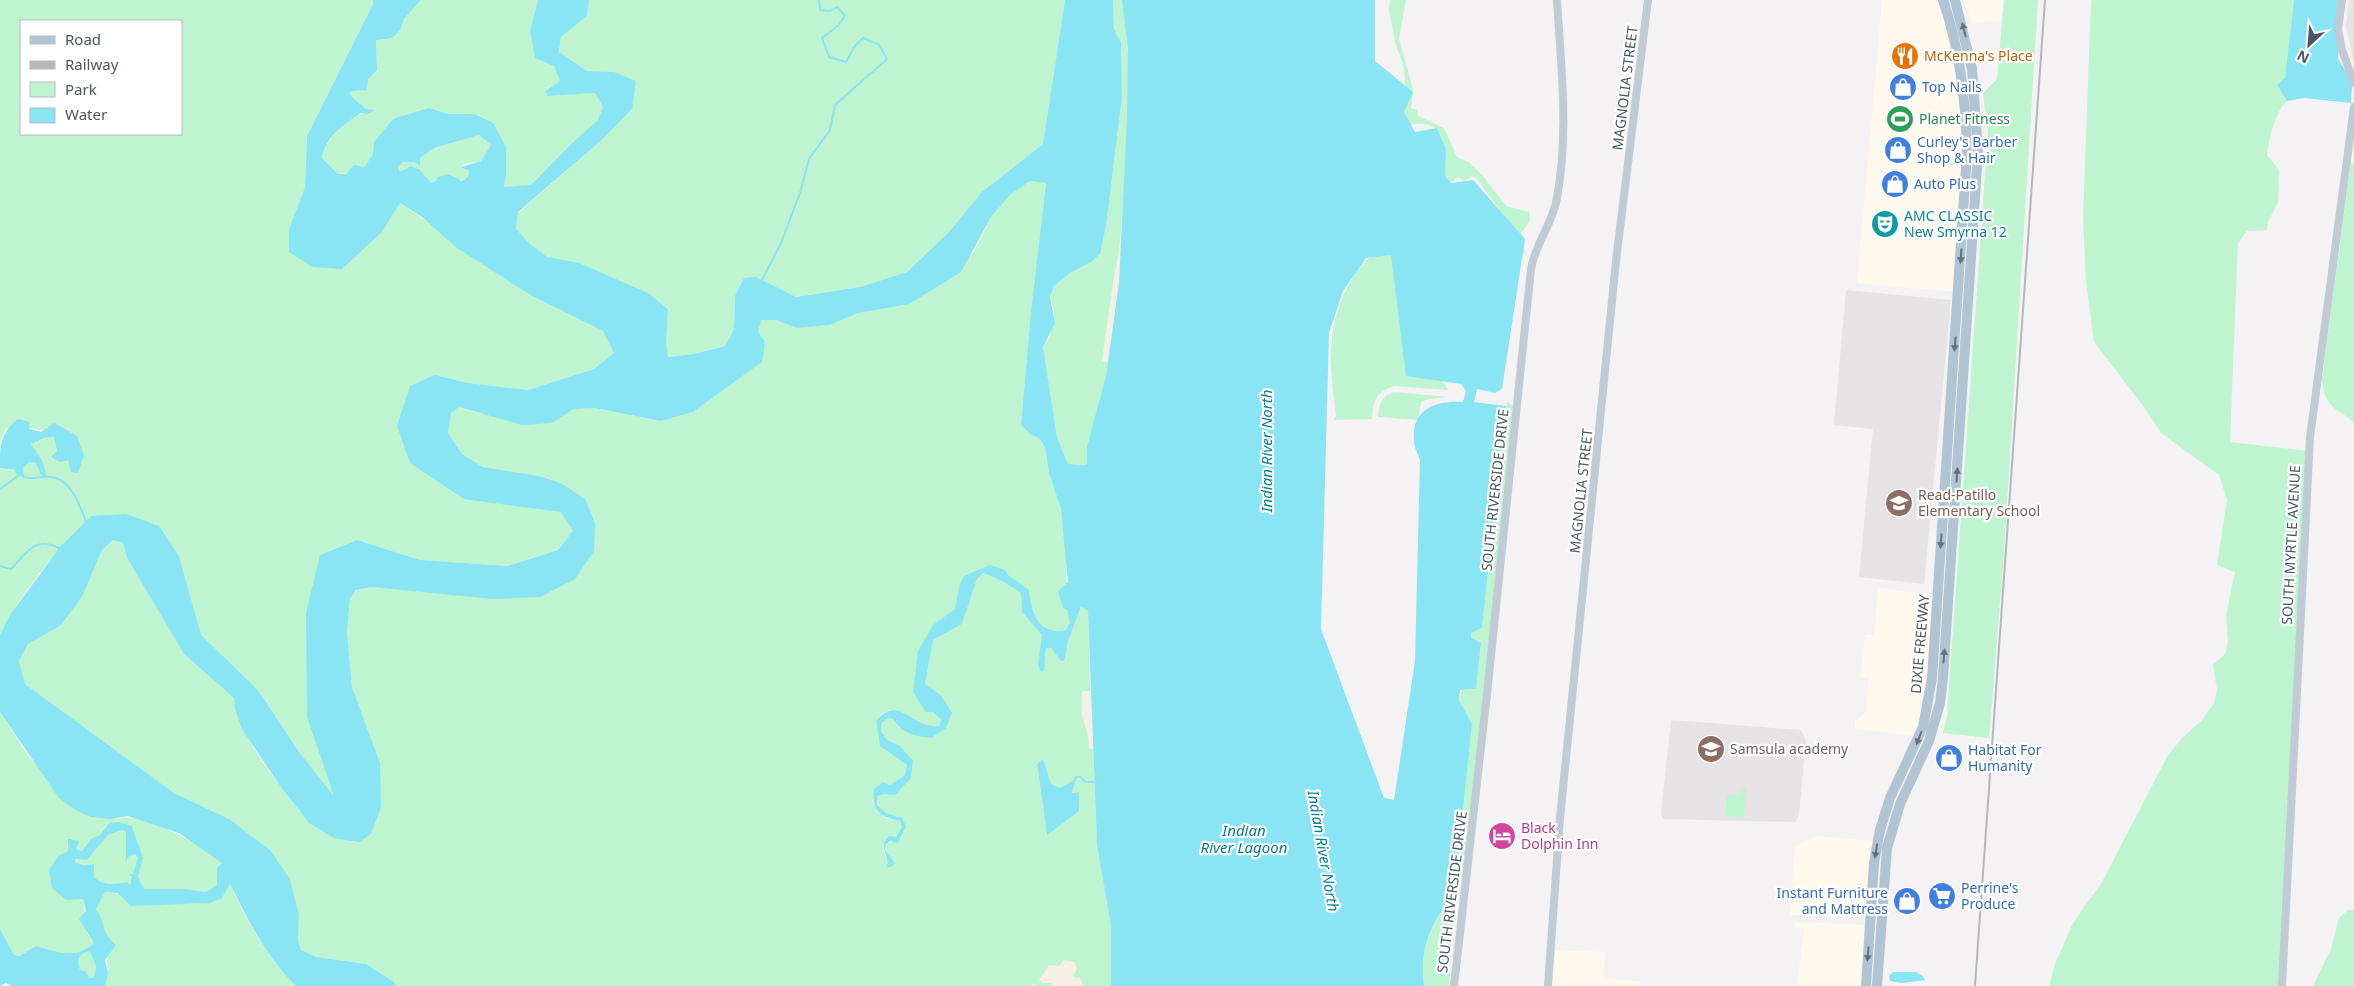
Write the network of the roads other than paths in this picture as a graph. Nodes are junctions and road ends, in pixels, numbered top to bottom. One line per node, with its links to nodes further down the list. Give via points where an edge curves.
1 (1557, 0): 8 (street, SOUTH RIVERSIDE DRIVE, via 1564,150 1557,200 1531,269)
2 (1648, 0): 9 (street, MAGNOLIA STREET, via 1616,261 1563,789)
3 (1943, 0): 10 (main road, DIXIE FREEWAY, one-way to 10, via 1959,60 1967,131 1967,171 1931,691 1918,740 1890,798 1880,830 1874,863)
4 (1955, 0): 11 (main road, DIXIE FREEWAY, one-way to 4, via 1885,867 1891,831 1929,741 1941,692 1978,171 1972,69)
5 (2342, 0): 6 (street, via 2338,29)
6 (2354, 83)
7 (2354, 107): 12 (street, SOUTH MYRTLE AVENUE, via 2310,437)
8 (1454, 986)
9 (1548, 986)
10 (1866, 986)
11 (1877, 986)
12 (2282, 986)

